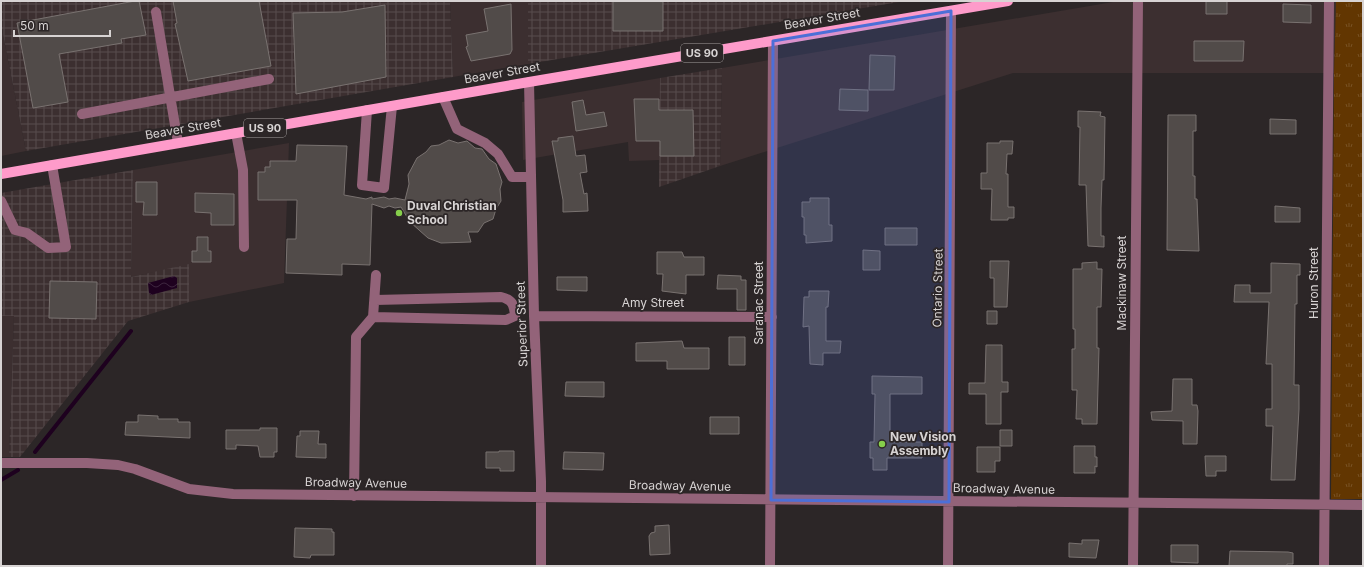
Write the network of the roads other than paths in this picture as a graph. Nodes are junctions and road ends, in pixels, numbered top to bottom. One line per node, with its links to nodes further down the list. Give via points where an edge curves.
1 (1008, 1): 4 (main road, Beaver Street / US 90)
2 (1138, 1): 31 (street, Mackinaw Street)
3 (1329, 1): 32 (street, Huron Street)
4 (951, 11): 6 (main road, Beaver Street / US 90); 30 (street, Ontario Street)
5 (156, 12): 10 (street)
6 (773, 41): 8 (main road, Beaver Street / US 90); 25 (street, Saranac Street)
7 (269, 80): 10 (street)
8 (529, 82): 9 (main road, Beaver Street / US 90); 18 (street, Superior Street)
9 (443, 97): 11 (main road, Beaver Street / US 90); 18 (street, via 457,129 486,143 498,154 512,177)
10 (170, 98): 13 (street); 15 (street)
11 (392, 106): 12 (main road, Beaver Street / US 90); 12 (street, via 384,188 362,185)
12 (367, 110): 14 (main road, Beaver Street / US 90)
13 (82, 114)
14 (236, 133): 15 (main road, Beaver Street / US 90); 20 (street, via 243,170)
15 (178, 143): 16 (main road, Beaver Street / US 90)
16 (52, 165): 17 (main road, Beaver Street / US 90); 19 (street, via 66,247 48,248 27,233 14,230)
17 (1, 174)
18 (531, 177): 23 (street, Superior Street)
19 (1, 201)
20 (244, 247)
21 (376, 274): 22 (street)
22 (375, 300): 24 (street); 24 (street, via 501,297 509,299 514,305 515,316 506,320)
23 (534, 316): 25 (street, Amy Street); 28 (street, Superior Street)
24 (373, 317): 27 (street, via 356,337)
25 (772, 317): 29 (street, Saranac Street)
26 (1, 463): 27 (street, Broadway Avenue, via 118,465 189,489 212,493)
27 (354, 496): 28 (street, Broadway Avenue)
28 (541, 498): 29 (street, Broadway Avenue); 34 (street, Superior Street)
29 (771, 500): 30 (street, Broadway Avenue); 35 (street, Saranac Street)
30 (949, 502): 31 (street, Broadway Avenue); 36 (street, Ontario Street)
31 (1134, 504): 32 (street, Broadway Avenue); 37 (street, Mackinaw Street)
32 (1325, 505): 33 (street, Broadway Avenue); 38 (street, Huron Street)
33 (1363, 505)
34 (541, 566)
35 (770, 566)
36 (948, 566)
37 (1133, 566)
38 (1324, 566)

